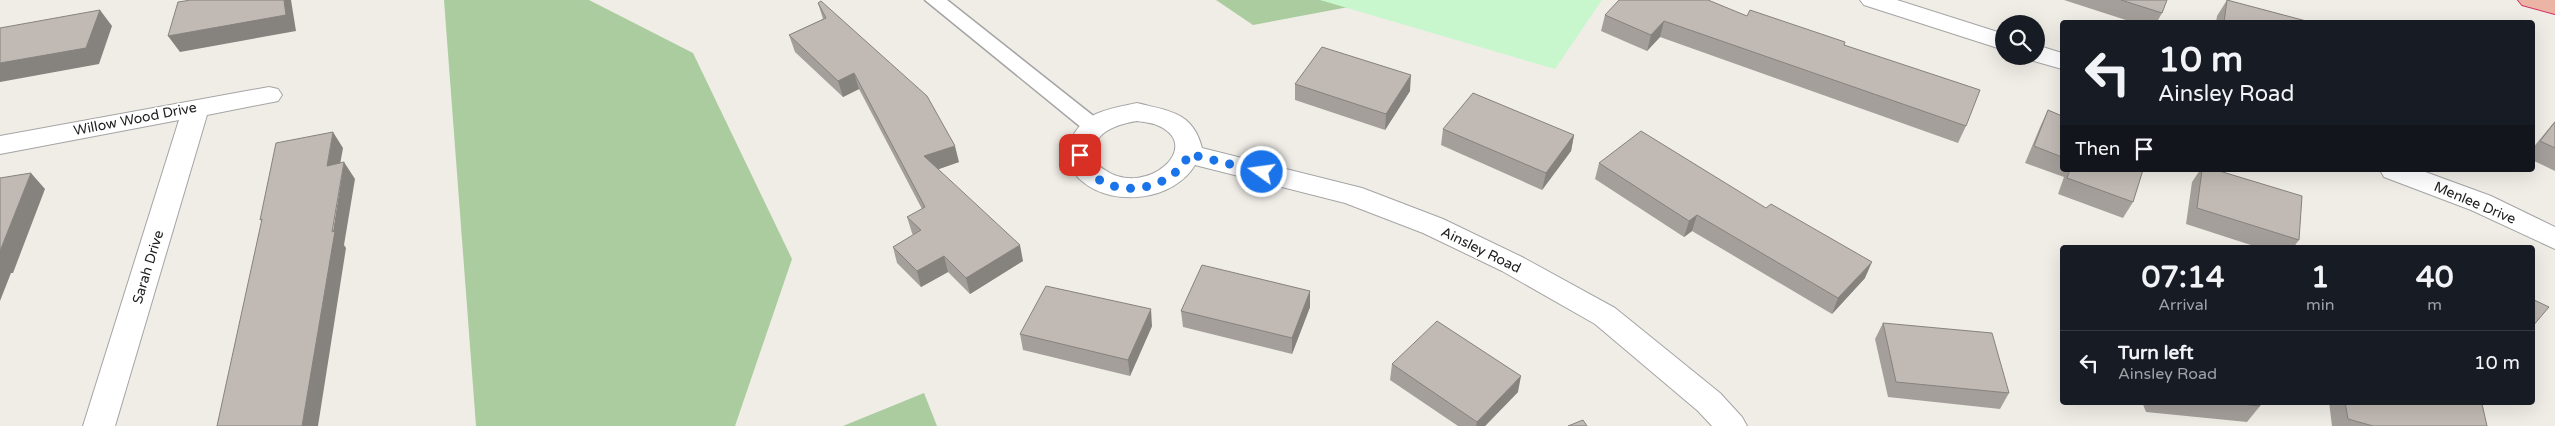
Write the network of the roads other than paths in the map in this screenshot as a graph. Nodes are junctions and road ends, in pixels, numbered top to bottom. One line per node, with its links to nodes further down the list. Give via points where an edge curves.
1 (934, 0): 10 (lane)
2 (1872, 0): 5 (street)
3 (2530, 0): 4 (highway)
4 (2555, 7)
5 (1995, 39)
6 (2045, 56): 7 (street)
7 (2060, 61)
8 (269, 95): 9 (street, Willow Wood Drive)
9 (196, 108): 11 (street, Willow Wood Drive); 15 (street, Sarah Drive)
10 (1094, 127): 12 (street, via 1119,115 1155,114 1183,129 1189,141); 12 (street, via 1082,143 1080,155 1084,167 1093,177 1107,184 1124,188 1158,184 1184,166)
11 (0, 145)
12 (1189, 154): 16 (street, Ainsley Road, via 1352,195 1433,226 1512,264 1605,316 1709,402)
13 (2398, 172): 14 (street, Menlee Drive, via 2480,203)
14 (2555, 239)
15 (99, 426)
16 (1731, 426)

